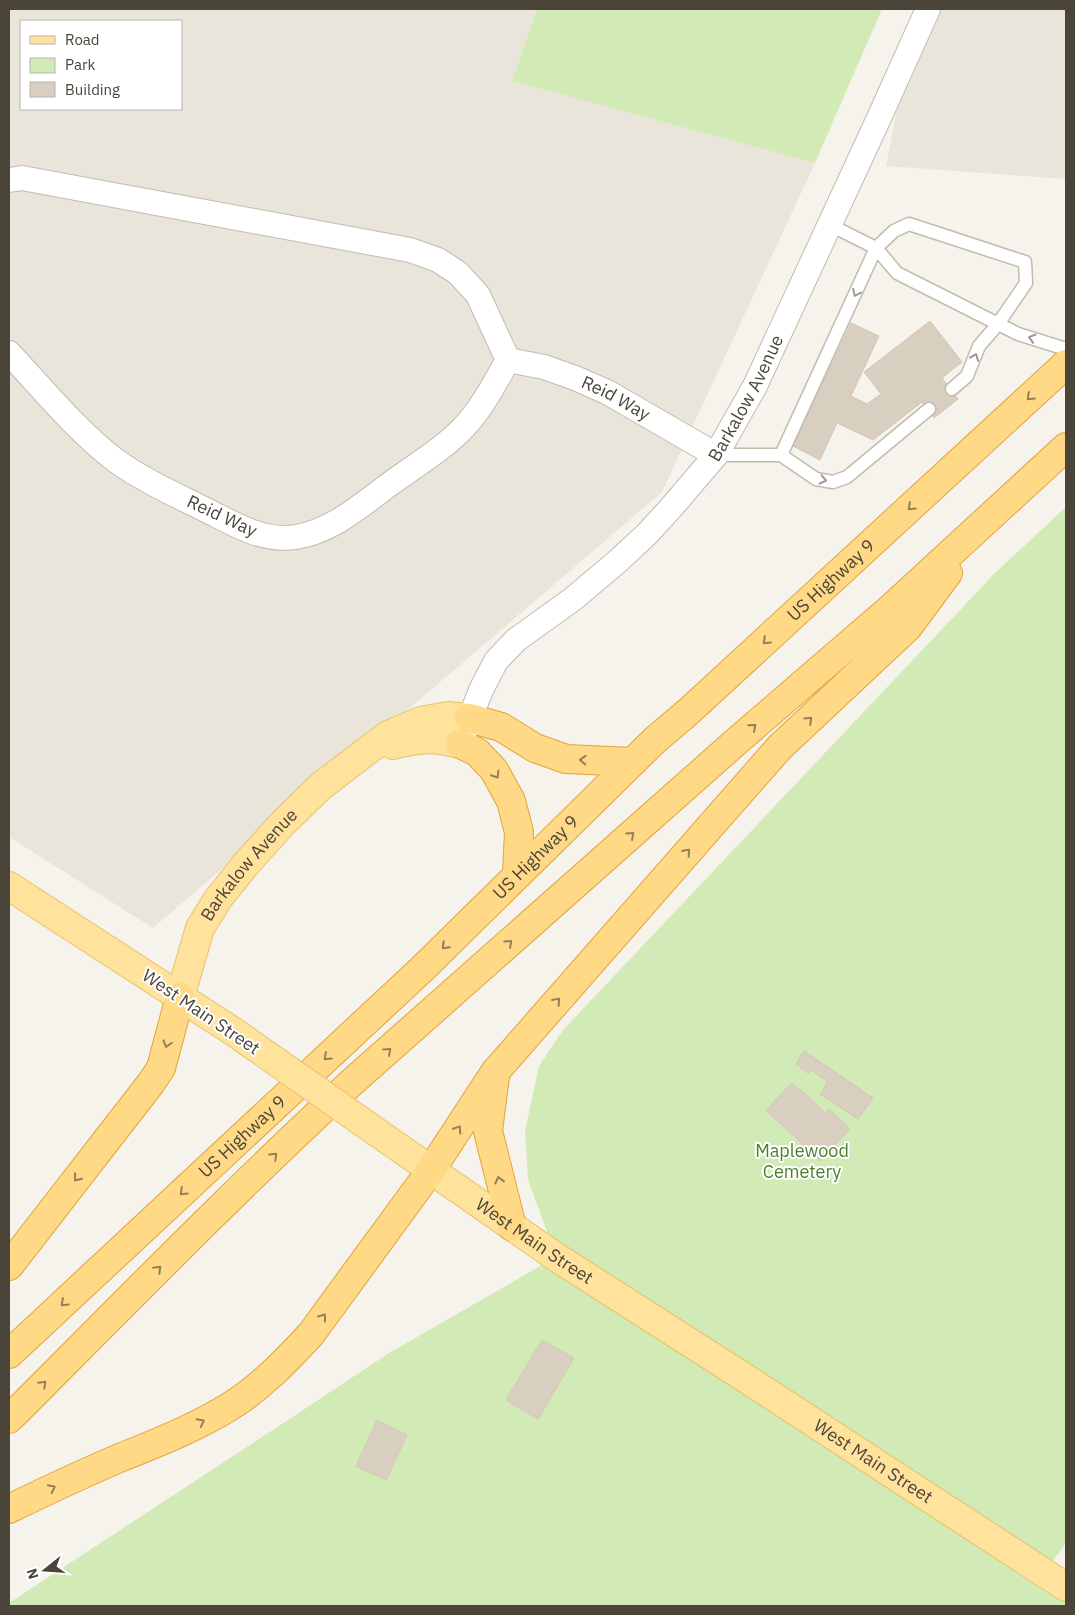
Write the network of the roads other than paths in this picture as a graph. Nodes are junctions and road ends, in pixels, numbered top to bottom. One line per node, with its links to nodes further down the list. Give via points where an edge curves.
1 (928, 9): 3 (street, Barkalow Avenue)
2 (9, 180): 8 (street, via 22,178 390,246 438,260 458,273 478,295)
3 (830, 225): 4 (lane); 13 (street, Barkalow Avenue, via 755,386)
4 (876, 248): 5 (lane, via 897,273); 5 (lane, via 894,231 909,224 1026,262 1026,283); 14 (lane, one-way to 14)
5 (998, 324): 6 (lane, one-way to 5, via 1018,334); 10 (lane, one-way to 5, via 967,376 980,346)
6 (1066, 348)
7 (9, 353): 8 (street, Reid Way, via 89,437 116,460 147,480 250,533 271,537 295,537 323,530 445,444 482,405)
8 (508, 360): 13 (street, Reid Way, via 544,367 583,381)
9 (1066, 364): 19 (highway, US Highway 9, one-way to 19)
10 (952, 389)
11 (929, 409): 14 (lane, one-way to 11, via 816,479 833,482 847,477)
12 (1066, 447): 15 (highway, US Highway 9)
13 (716, 455): 14 (lane); 16 (street, Barkalow Avenue, via 670,510 618,561 516,640 496,662)
14 (781, 456)
15 (980, 528): 23 (highway, one-way to 15, via 779,748 908,628); 28 (highway, US Highway 9, one-way to 15, via 300,1130)
16 (469, 718): 17 (street, Barkalow Avenue); 18 (main road, Barkalow Avenue, via 448,716 421,721 388,736); 19 (highway, one-way to 16, via 566,759 535,748 501,728)
17 (460, 744): 18 (main road, Barkalow Avenue, via 418,739); 20 (highway, one-way to 20, via 477,752 494,770 511,801 519,832)
18 (357, 759): 22 (main road, Barkalow Avenue, via 321,786 283,823 218,898 200,928)
19 (632, 762): 20 (highway, US Highway 9)
20 (517, 874): 27 (highway, US Highway 9, one-way to 27, via 421,970)
21 (9, 886): 22 (main road, West Main Street)
22 (180, 997): 24 (main road, West Main Street, bridge); 26 (highway, one-way to 26, via 160,1068 151,1083)
23 (496, 1072): 24 (highway, one-way to 23); 25 (highway, one-way to 23, via 488,1131)
24 (431, 1170): 25 (main road, West Main Street); 29 (highway, one-way to 24, via 68,1480 197,1425 260,1384 310,1334)
25 (512, 1227): 30 (main road, West Main Street)
26 (9, 1266)
27 (9, 1354)
28 (9, 1419)
29 (9, 1510)
30 (1066, 1587)

